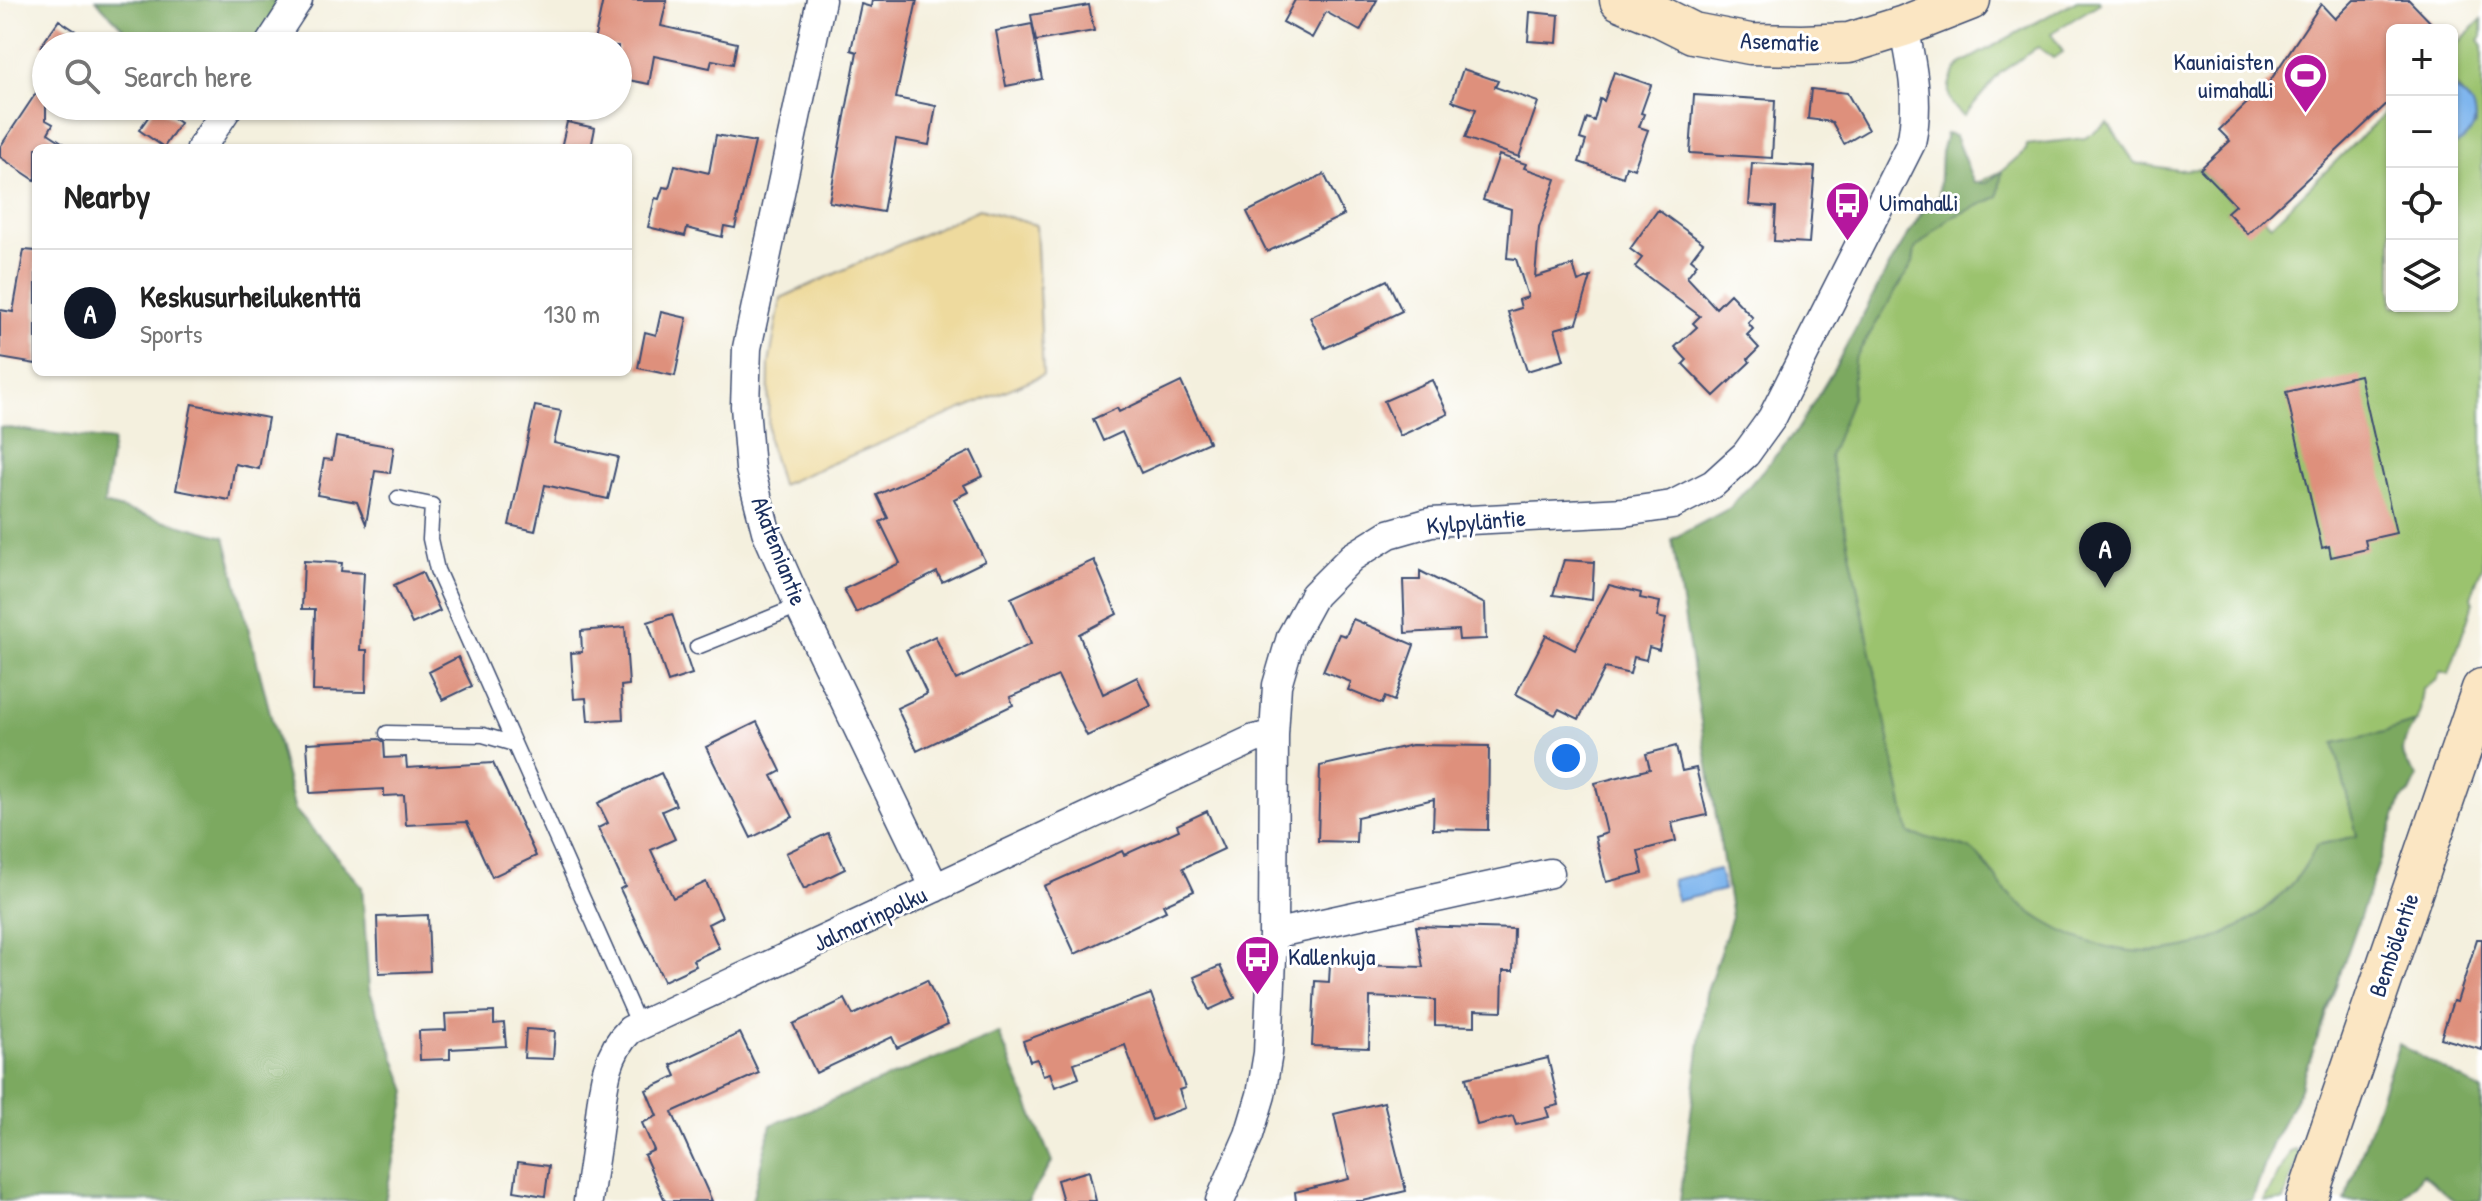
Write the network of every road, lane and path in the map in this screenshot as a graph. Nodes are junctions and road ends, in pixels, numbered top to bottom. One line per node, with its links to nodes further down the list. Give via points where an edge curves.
1 (298, 0): 6 (street)
2 (821, 0): 10 (street, Akatemiantie, via 747,348 750,469 766,531)
3 (1620, 0): 5 (main road, Asematie, via 1659,16 1799,28)
4 (1970, 0): 5 (main road, Asematie)
5 (1904, 26): 14 (street, Kylpyläntie, via 1916,98 1911,143 1772,418 1746,454 1713,484 1672,505 1431,522 1389,534 1352,557 1314,595 1291,637 1280,673)
6 (277, 32)
7 (220, 120): 8 (street)
8 (204, 144)
9 (398, 498): 15 (lane, via 432,505 430,539 437,570)
10 (799, 606): 11 (lane); 17 (street, Akatemiantie)
11 (697, 647)
12 (2482, 689): 22 (main road, Bembölentie)
13 (387, 733): 15 (lane, via 483,735)
14 (1274, 735): 17 (street, Jalmarinpolku, via 1254,739); 18 (street, Kylpyläntie)
15 (514, 744): 19 (lane)
16 (1550, 873): 18 (street)
17 (935, 888): 19 (street, Jalmarinpolku)
18 (1273, 934): 21 (street, Kylpyläntie, via 1261,1095)
19 (639, 1025): 20 (street, Jalmarinpolku, via 621,1039 609,1063)
20 (588, 1201)
21 (1220, 1201)
22 (2306, 1201)

